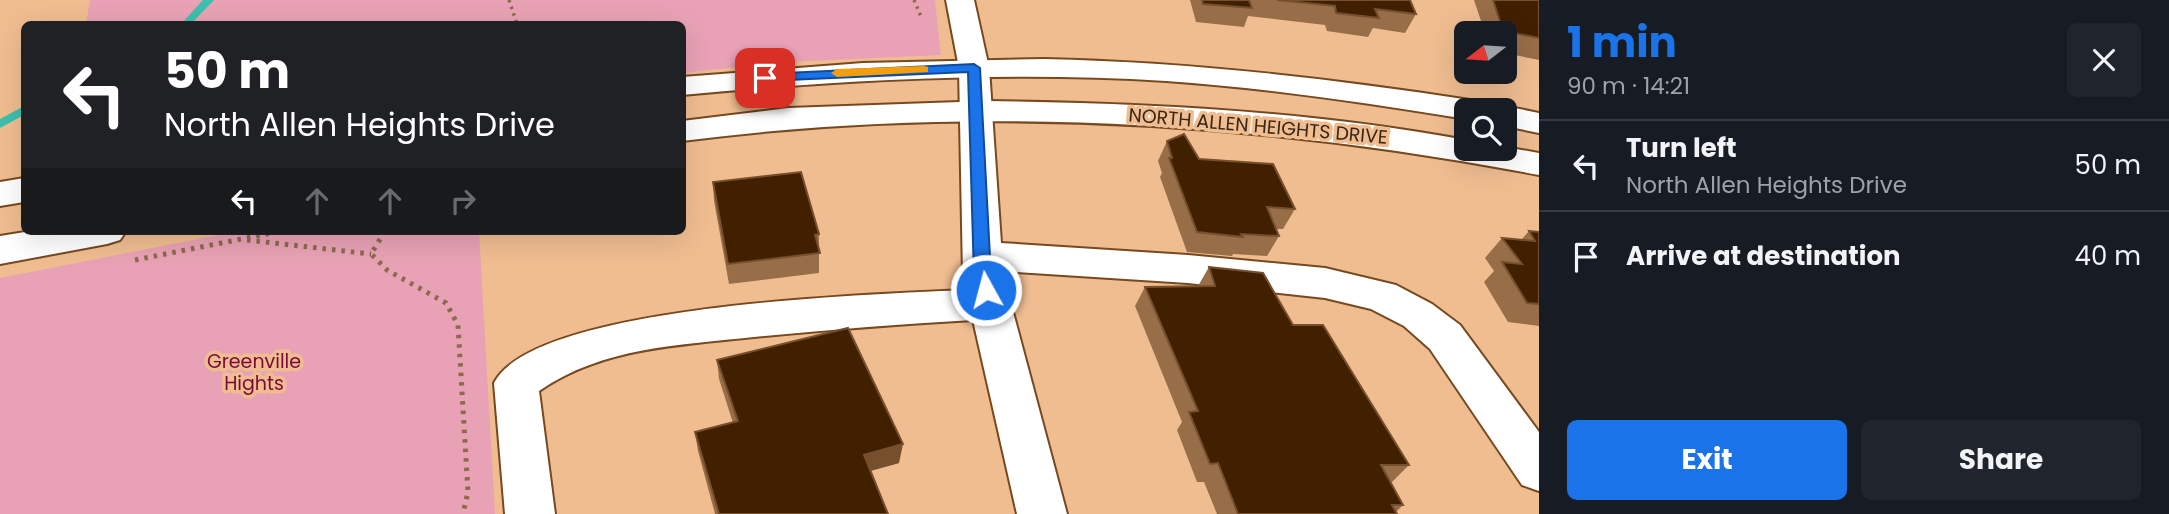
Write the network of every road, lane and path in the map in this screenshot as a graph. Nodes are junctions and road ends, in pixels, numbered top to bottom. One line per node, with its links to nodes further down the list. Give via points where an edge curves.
1 (509, 0): 3 (path)
2 (960, 0): 4 (main road)
3 (517, 21)
4 (974, 68): 5 (main road, NORTH ALLEN HEIGHTS DRIVE, via 793,75); 6 (main road, NORTH ALLEN HEIGHTS DRIVE, via 1164,72 1332,89); 7 (main road)
5 (686, 86)
6 (1454, 108)
7 (975, 109): 10 (main road, NORTH ALLEN HEIGHTS DRIVE, via 801,117); 11 (main road, NORTH ALLEN HEIGHTS DRIVE, via 1182,115 1358,131); 20 (main road)
8 (1517, 118): 9 (main road)
9 (1539, 123)
10 (686, 131)
11 (1539, 164)
12 (21, 190): 13 (main road)
13 (0, 194)
14 (84, 235): 18 (main road)
15 (262, 235): 17 (path)
16 (383, 235): 19 (path)
17 (242, 239): 19 (path); 21 (path)
18 (0, 250)
19 (371, 254): 24 (path, via 387,270 446,303 458,325 468,492)
20 (982, 256): 22 (main road); 23 (main road, via 1230,273 1325,283 1382,296 1418,314 1445,337)
21 (129, 261)
22 (989, 304): 25 (main road, via 858,310 636,335 537,366 516,383); 26 (main road)
23 (1539, 470)
24 (463, 514)
25 (530, 514)
26 (1042, 514)

